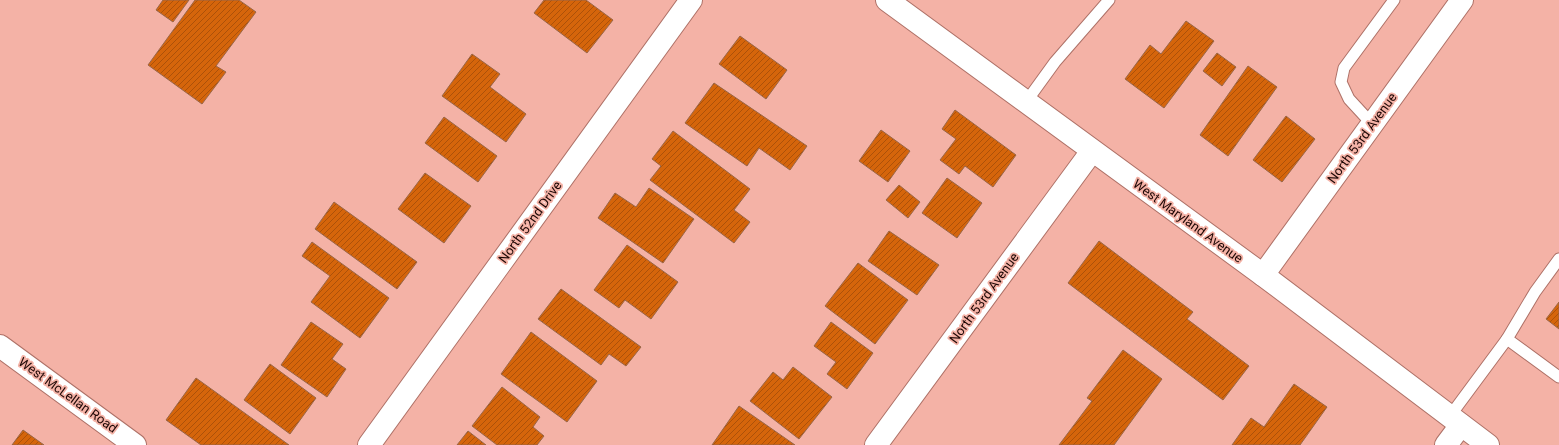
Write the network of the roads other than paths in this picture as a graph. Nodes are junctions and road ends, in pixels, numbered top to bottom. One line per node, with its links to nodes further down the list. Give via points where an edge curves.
1 (691, 0): 16 (street, North 52nd Drive)
2 (887, 0): 6 (street, West Maryland Avenue)
3 (1109, 0): 6 (lane)
4 (1394, 0): 7 (lane, via 1344,68 1341,82 1349,99)
5 (1462, 0): 7 (street, North 53rd Avenue)
6 (1026, 102): 8 (street, West Maryland Avenue)
7 (1372, 124): 10 (street, North 53rd Avenue)
8 (1092, 151): 10 (street, West Maryland Avenue); 17 (street, North 53rd Avenue)
9 (1559, 259): 11 (lane, via 1535,292)
10 (1263, 275): 14 (street, West Maryland Avenue)
11 (1507, 340): 13 (lane); 14 (lane)
12 (0, 346): 15 (street, West McLellan Road)
13 (1559, 378)
14 (1455, 421): 18 (street); 19 (street, West Maryland Avenue)
15 (135, 445)
16 (369, 445)
17 (876, 445)
18 (1446, 445)
19 (1488, 445)

